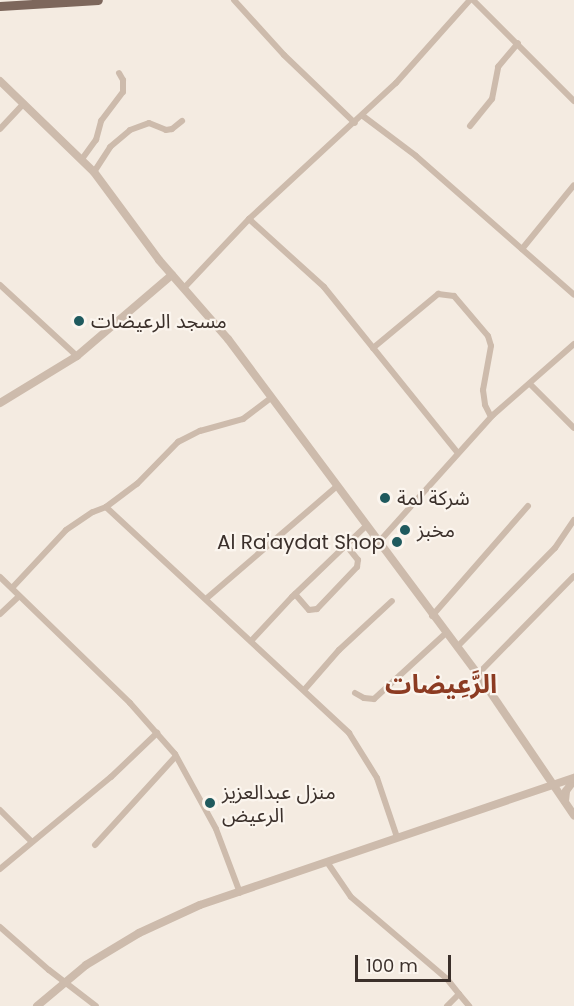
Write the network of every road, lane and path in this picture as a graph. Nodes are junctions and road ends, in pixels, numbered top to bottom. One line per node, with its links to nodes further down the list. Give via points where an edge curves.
1 (98, 0): 4 (main road)
2 (234, 0): 12 (street)
3 (467, 1): 5 (street); 10 (street)
4 (0, 6)
5 (518, 43): 8 (street); 13 (street, via 498,67 492,99)
6 (118, 73): 15 (street, via 123,80 123,92 101,121 96,140)
7 (0, 81): 9 (street)
8 (574, 101)
9 (24, 103): 14 (street); 15 (street)
10 (363, 116): 12 (street); 19 (street, via 416,156)
11 (182, 121): 16 (street, via 172,129 149,123 130,130 110,147)
12 (355, 123): 18 (street)
13 (470, 126)
14 (0, 129)
15 (82, 159): 16 (street)
16 (94, 172): 20 (street)
17 (574, 185): 19 (street)
18 (249, 219): 22 (street); 25 (street, via 324,286)
19 (522, 249): 23 (street)
20 (172, 274): 22 (street); 26 (street)
21 (0, 285): 26 (street)
22 (184, 288): 28 (street)
23 (574, 295)
24 (574, 344): 27 (street)
25 (373, 348): 30 (street, via 438,294 454,296 488,336 491,346 483,390); 32 (street)
26 (77, 356): 29 (street)
27 (530, 384): 30 (street); 31 (street)
28 (271, 398): 33 (street); 35 (street, via 243,419 178,441 137,484)
29 (0, 403)
30 (491, 417): 32 (street)
31 (574, 428)
32 (458, 453): 38 (street)
33 (337, 486): 37 (street); 45 (street)
34 (528, 506): 48 (street)
35 (106, 507): 42 (street, via 66,530); 45 (street)
36 (574, 520): 51 (street, via 555,548)
37 (366, 526): 38 (street); 39 (street)
38 (378, 543): 48 (street)
39 (346, 544): 43 (street); 43 (street, via 358,560 357,567 315,612)
40 (0, 576): 42 (street)
41 (574, 576): 52 (street)
42 (12, 588): 44 (street)
43 (295, 594): 50 (street)
44 (19, 596): 47 (street); 55 (street)
45 (207, 598): 50 (street)
46 (392, 601): 53 (street, via 339,650)
47 (0, 614)
48 (432, 616): 49 (street)
49 (446, 633): 51 (street); 54 (street, via 374,699 364,699)
50 (252, 640): 53 (street)
51 (457, 647): 52 (street)
52 (478, 674): 58 (street)
53 (305, 689): 62 (street, via 355,742 377,778)
54 (355, 693)
55 (157, 733): 56 (street); 63 (street, via 111,777)
56 (176, 756): 64 (street); 67 (street, via 216,829)
57 (574, 779): 58 (street); 59 (street)
58 (552, 784): 59 (street); 62 (street)
59 (565, 801): 61 (street)
60 (0, 810): 63 (street)
61 (574, 815)
62 (397, 837): 65 (street)
63 (32, 841): 66 (street)
64 (95, 846)
65 (327, 862): 67 (street); 70 (street, via 351,897 447,979)
66 (0, 869)
67 (240, 893): 69 (street, via 200,905 139,933)
68 (0, 927): 69 (street)
69 (65, 982): 71 (street); 72 (street)
70 (459, 994): 73 (street); 74 (street)
71 (37, 1006)
72 (96, 1006)
73 (447, 1006)
74 (469, 1006)

